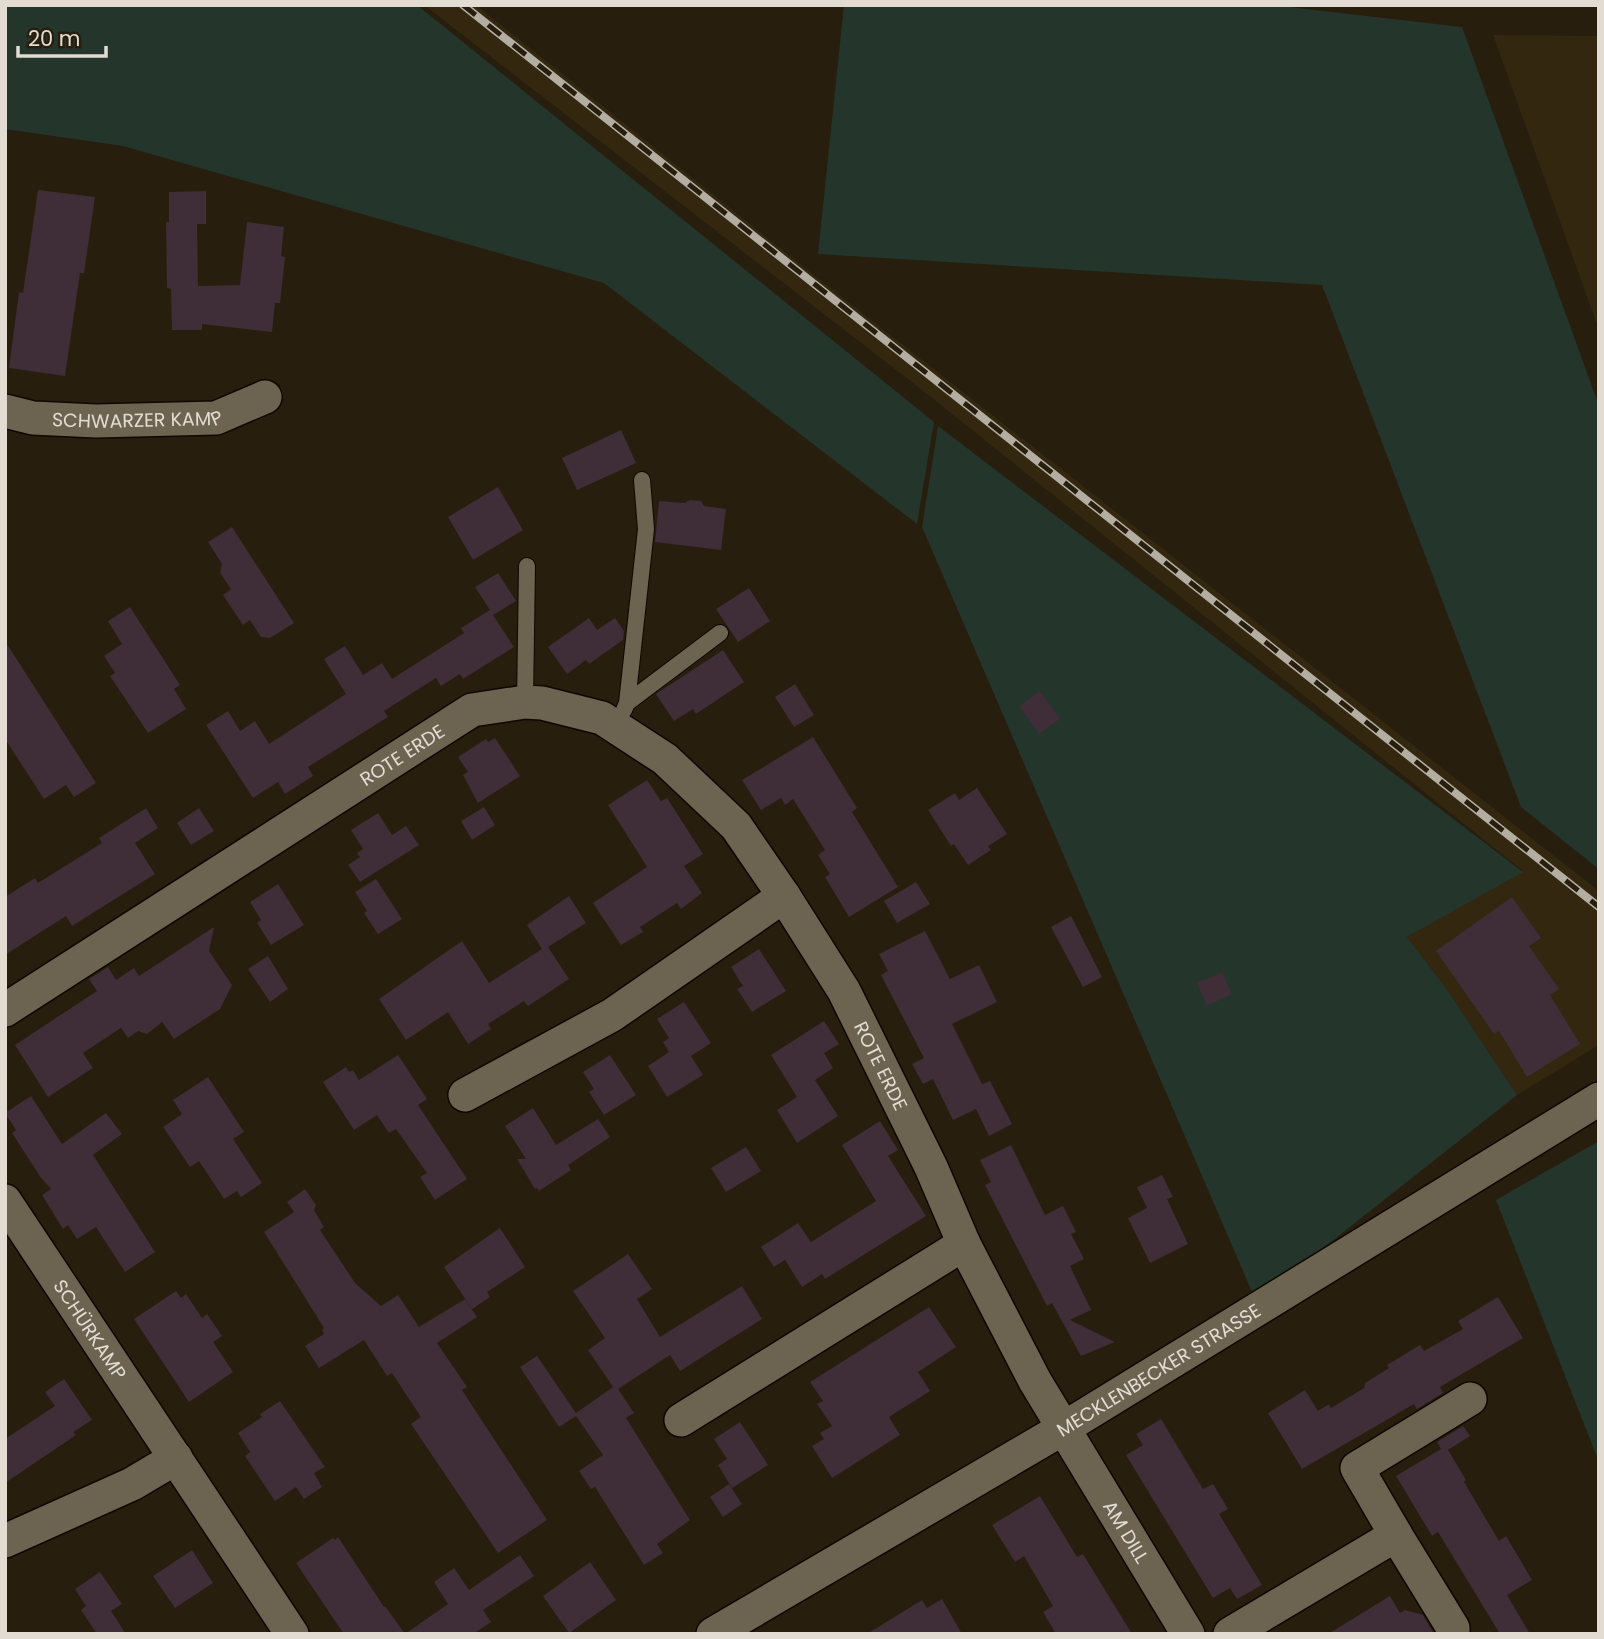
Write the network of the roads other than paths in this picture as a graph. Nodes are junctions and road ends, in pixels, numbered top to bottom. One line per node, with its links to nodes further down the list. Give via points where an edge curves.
1 (265, 397): 2 (street, SCHWARZER KAMP, via 216,418 96,421 33,418)
2 (5, 411)
3 (642, 480): 7 (lane, via 646,529)
4 (527, 566): 6 (lane)
5 (720, 633): 7 (lane)
6 (525, 702): 7 (street, ROTE ERDE, via 602,718); 9 (street, ROTE ERDE, via 472,710)
7 (622, 715): 8 (street, ROTE ERDE, via 736,826)
8 (785, 896): 10 (street, via 612,1015); 13 (street, ROTE ERDE, via 844,991)
9 (5, 1010)
10 (465, 1095)
11 (1599, 1099): 16 (street, MECKLENBECKER STRASSE)
12 (5, 1201): 17 (street, SCHÜRKAMP)
13 (964, 1244): 15 (street); 16 (street, ROTE ERDE)
14 (1471, 1399): 18 (street, via 1357,1468)
15 (681, 1420)
16 (1064, 1428): 21 (street, MECKLENBECKER STRASSE); 22 (street, AM DILL)
17 (176, 1458): 19 (street, via 132,1484); 20 (street, SCHÜRKAMP)
18 (1396, 1535): 23 (street); 24 (street)
19 (5, 1541)
20 (292, 1634)
21 (713, 1634)
22 (1188, 1634)
23 (1230, 1634)
24 (1453, 1634)

